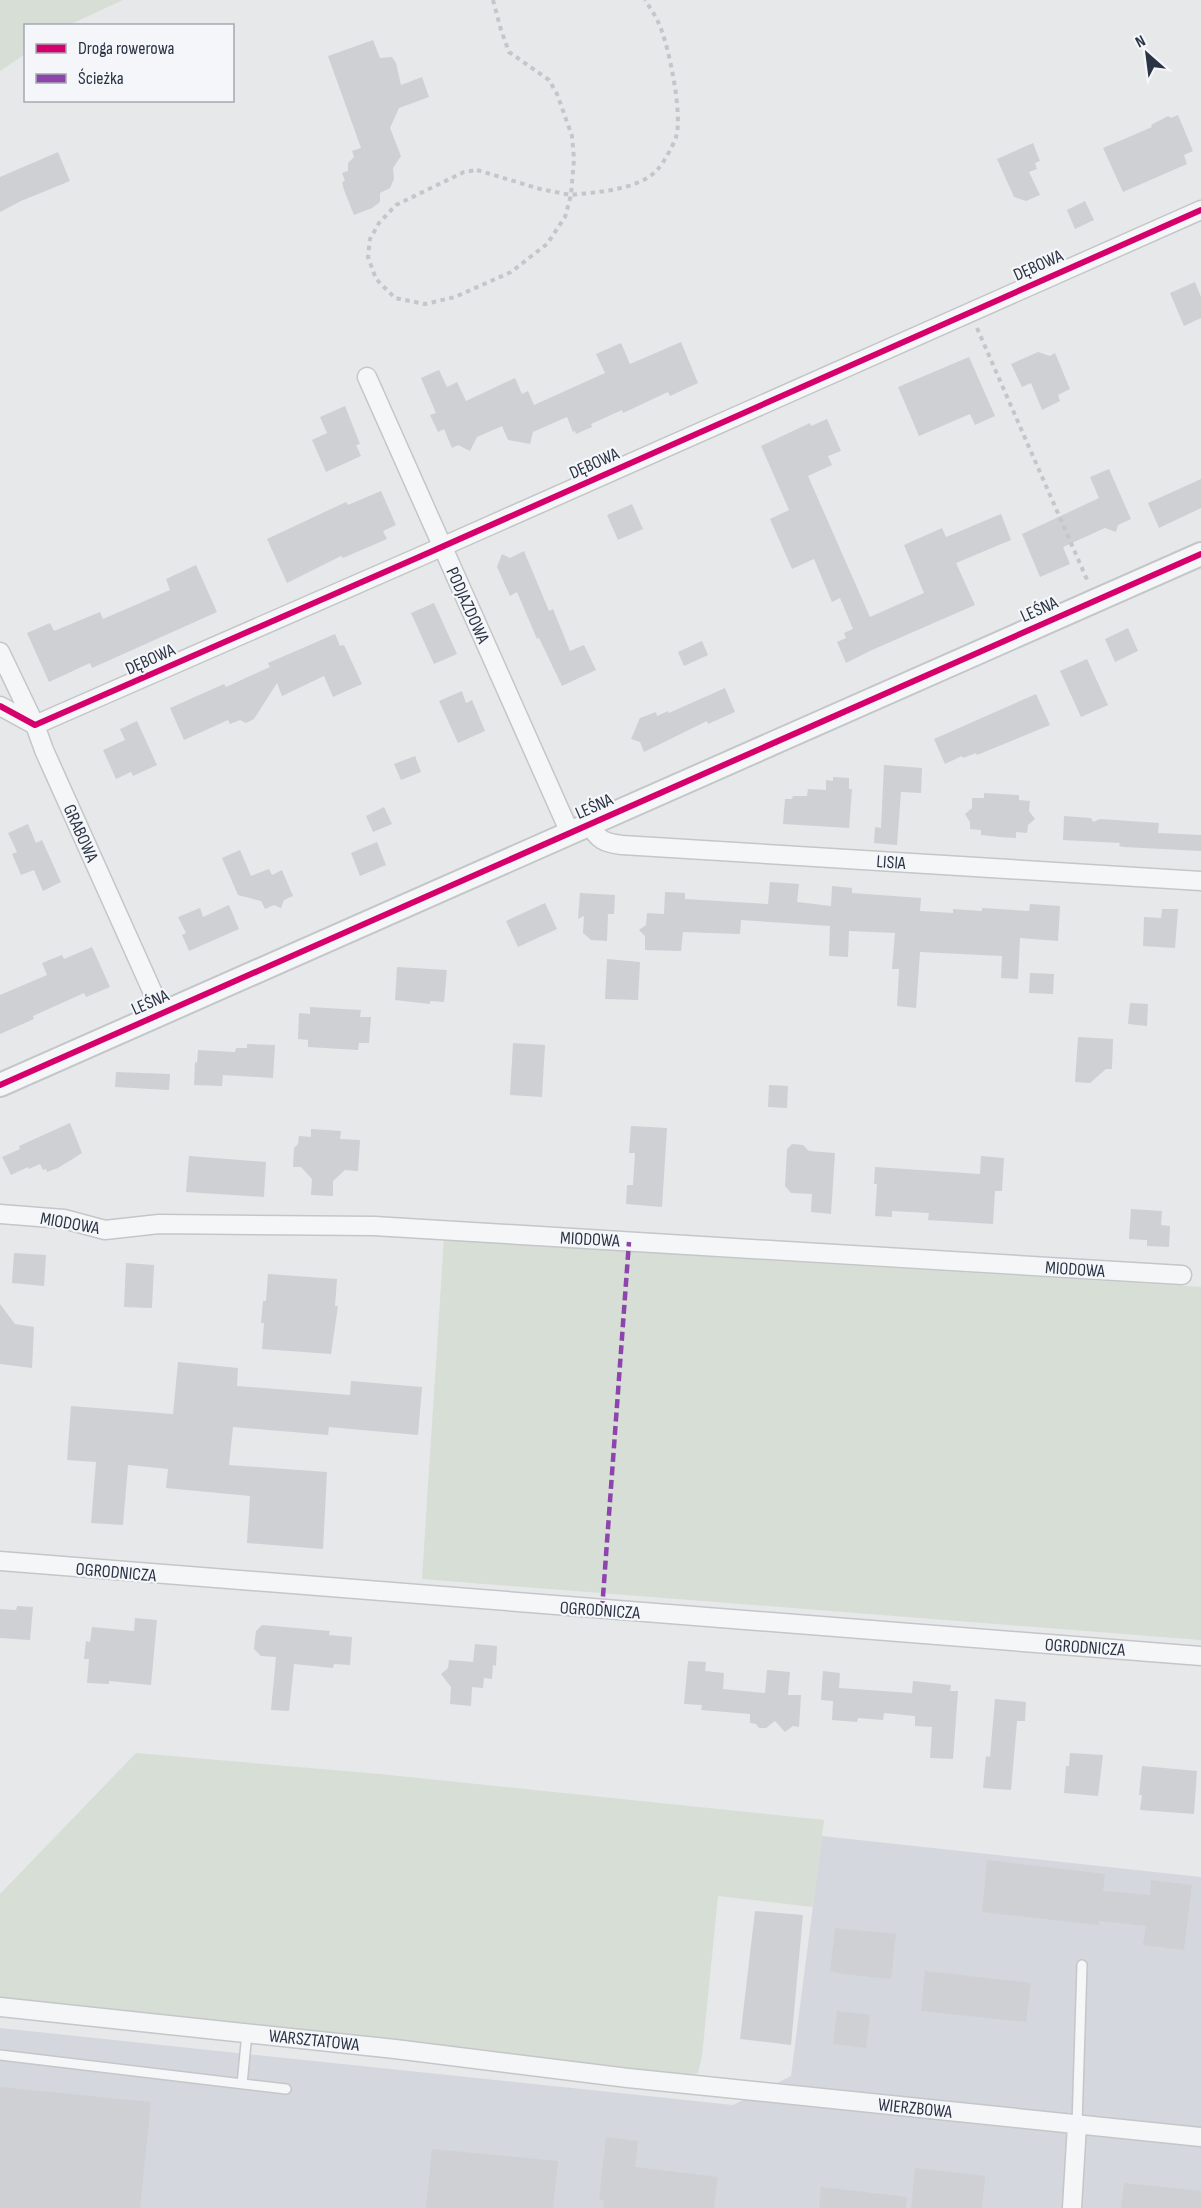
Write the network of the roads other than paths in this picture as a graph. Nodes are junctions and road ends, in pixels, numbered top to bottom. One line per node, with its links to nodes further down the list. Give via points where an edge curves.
1 (1201, 210): 3 (street, DĘBOWA)
2 (367, 377): 3 (street, PODJAZDOWA)
3 (442, 547): 7 (street, DĘBOWA); 8 (street, PODJAZDOWA)
4 (1201, 554): 8 (street, LEŚNA)
5 (0, 652): 7 (street, GRABOWA)
6 (0, 706): 7 (street)
7 (36, 725): 10 (street, GRABOWA)
8 (580, 828): 9 (street, LISIA, via 603,842 622,845); 10 (street, LEŚNA)
9 (1201, 881)
10 (162, 1013): 11 (street, LEŚNA)
11 (0, 1085)
12 (0, 1214): 13 (street, MIODOWA, via 64,1219 105,1230 159,1224 374,1226)
13 (1182, 1275)
14 (0, 1562): 15 (street, OGRODNICZA)
15 (1201, 1656)
16 (1082, 1965): 23 (lane)
17 (0, 2007): 18 (street, WARSZTATOWA)
18 (247, 2033): 20 (street, WARSZTATOWA); 21 (lane)
19 (0, 2055): 21 (lane)
20 (628, 2078): 23 (street, WIERZBOWA)
21 (242, 2084): 22 (lane)
22 (286, 2089)
23 (1077, 2126): 24 (street, WIERZBOWA); 25 (street)
24 (1201, 2137)
25 (1072, 2208)

